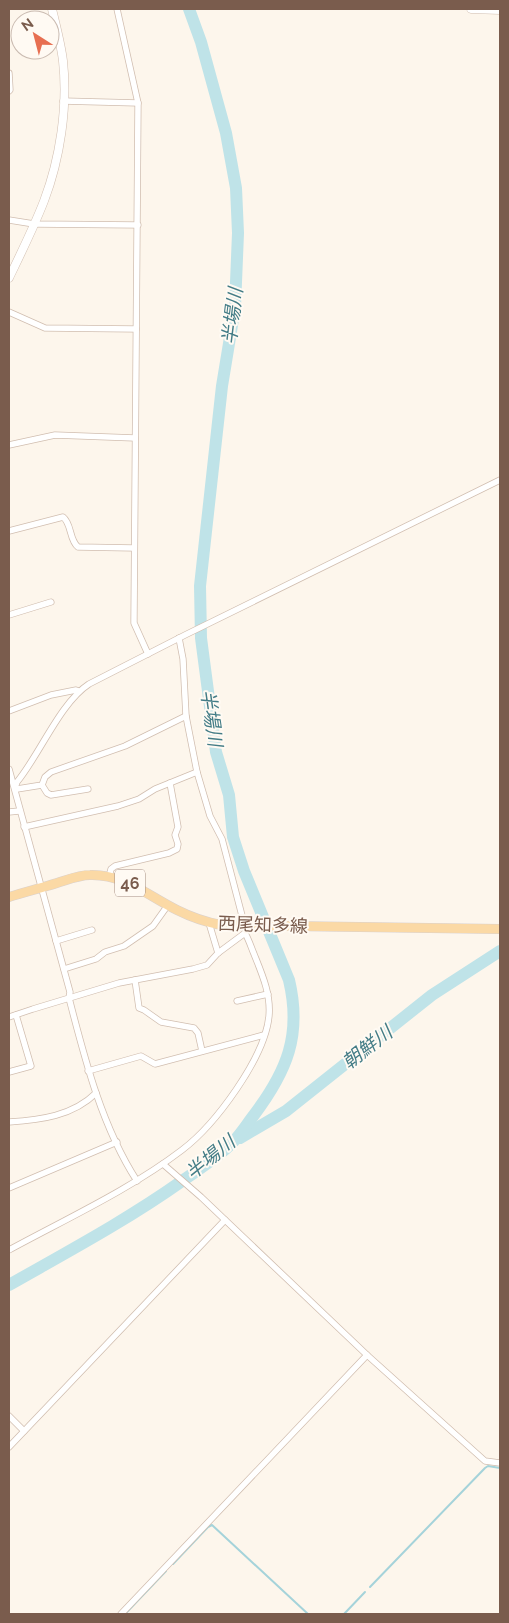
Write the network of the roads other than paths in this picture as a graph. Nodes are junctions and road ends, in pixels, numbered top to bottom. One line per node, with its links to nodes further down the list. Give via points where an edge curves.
1 (52, 9): 7 (street, via 63,62)
2 (117, 9): 8 (street)
3 (471, 9): 4 (street)
4 (500, 10)
5 (9, 73): 6 (street)
6 (9, 91)
7 (63, 101): 8 (street); 10 (street, via 60,140 53,170)
8 (138, 103): 11 (street)
9 (9, 220): 10 (street)
10 (34, 224): 11 (street); 12 (street)
11 (138, 225): 14 (street)
12 (9, 278)
13 (9, 312): 14 (street, via 45,328)
14 (136, 329): 15 (street)
15 (135, 438): 16 (street, via 55,435); 19 (street)
16 (9, 445)
17 (500, 480): 22 (street)
18 (9, 531): 19 (street, via 63,517 78,548)
19 (134, 548): 23 (street, via 134,623)
20 (51, 602): 21 (street)
21 (9, 615)
22 (182, 636): 23 (street); 26 (street)
23 (148, 654): 24 (street)
24 (79, 691): 25 (street, via 51,695); 31 (street)
25 (9, 711)
26 (186, 716): 28 (street); 30 (street, via 125,746 51,772)
27 (9, 769): 31 (street)
28 (197, 772): 29 (street); 43 (street, via 210,816 222,839)
29 (170, 783): 35 (street, via 118,806); 36 (street, via 178,827 175,835 177,848 169,853 115,866)
30 (42, 785): 31 (street); 32 (street, via 51,795)
31 (14, 788): 33 (street)
32 (88, 789)
33 (19, 811): 34 (street); 35 (street)
34 (9, 812)
35 (24, 827): 37 (street)
36 (109, 877): 37 (main road, 西尾知多線 / 46, via 88,875); 39 (main road, 西尾知多線 / 46, via 128,882)
37 (41, 888): 38 (main road, 西尾知多線 / 46); 44 (street)
38 (9, 897)
39 (168, 905): 40 (main road, 西尾知多線 / 46); 46 (street, via 153,926 124,946)
40 (209, 923): 43 (main road, 西尾知多線 / 46); 45 (street)
41 (500, 929): 43 (main road, 西尾知多線 / 46, via 256,926)
42 (92, 930): 44 (street)
43 (245, 930): 45 (street); 48 (street)
44 (56, 940): 46 (street)
45 (218, 953): 47 (street, via 207,965)
46 (64, 969): 49 (street)
47 (135, 980): 49 (street); 54 (street, via 139,1008 161,1022 194,1028)
48 (268, 994): 50 (street); 53 (street, via 269,1018)
49 (69, 998): 51 (street); 55 (street)
50 (237, 1002)
51 (16, 1015): 52 (street); 56 (street, via 31,1066)
52 (9, 1017)
53 (264, 1036): 54 (street); 60 (street, via 223,1108 192,1142)
54 (202, 1052): 55 (street, via 155,1064 141,1056)
55 (88, 1070): 57 (street)
56 (9, 1072)
57 (96, 1093): 58 (street, via 67,1113); 59 (street)
58 (9, 1122)
59 (117, 1142): 61 (street); 62 (street)
60 (164, 1165): 61 (street); 63 (street)
61 (137, 1181): 64 (street)
62 (9, 1188)
63 (225, 1220): 65 (street); 67 (street)
64 (9, 1250)
65 (368, 1355): 69 (street, via 485,1461); 70 (street)
66 (9, 1416): 67 (street)
67 (24, 1431): 68 (street)
68 (9, 1447)
69 (500, 1464)
70 (121, 1614)

